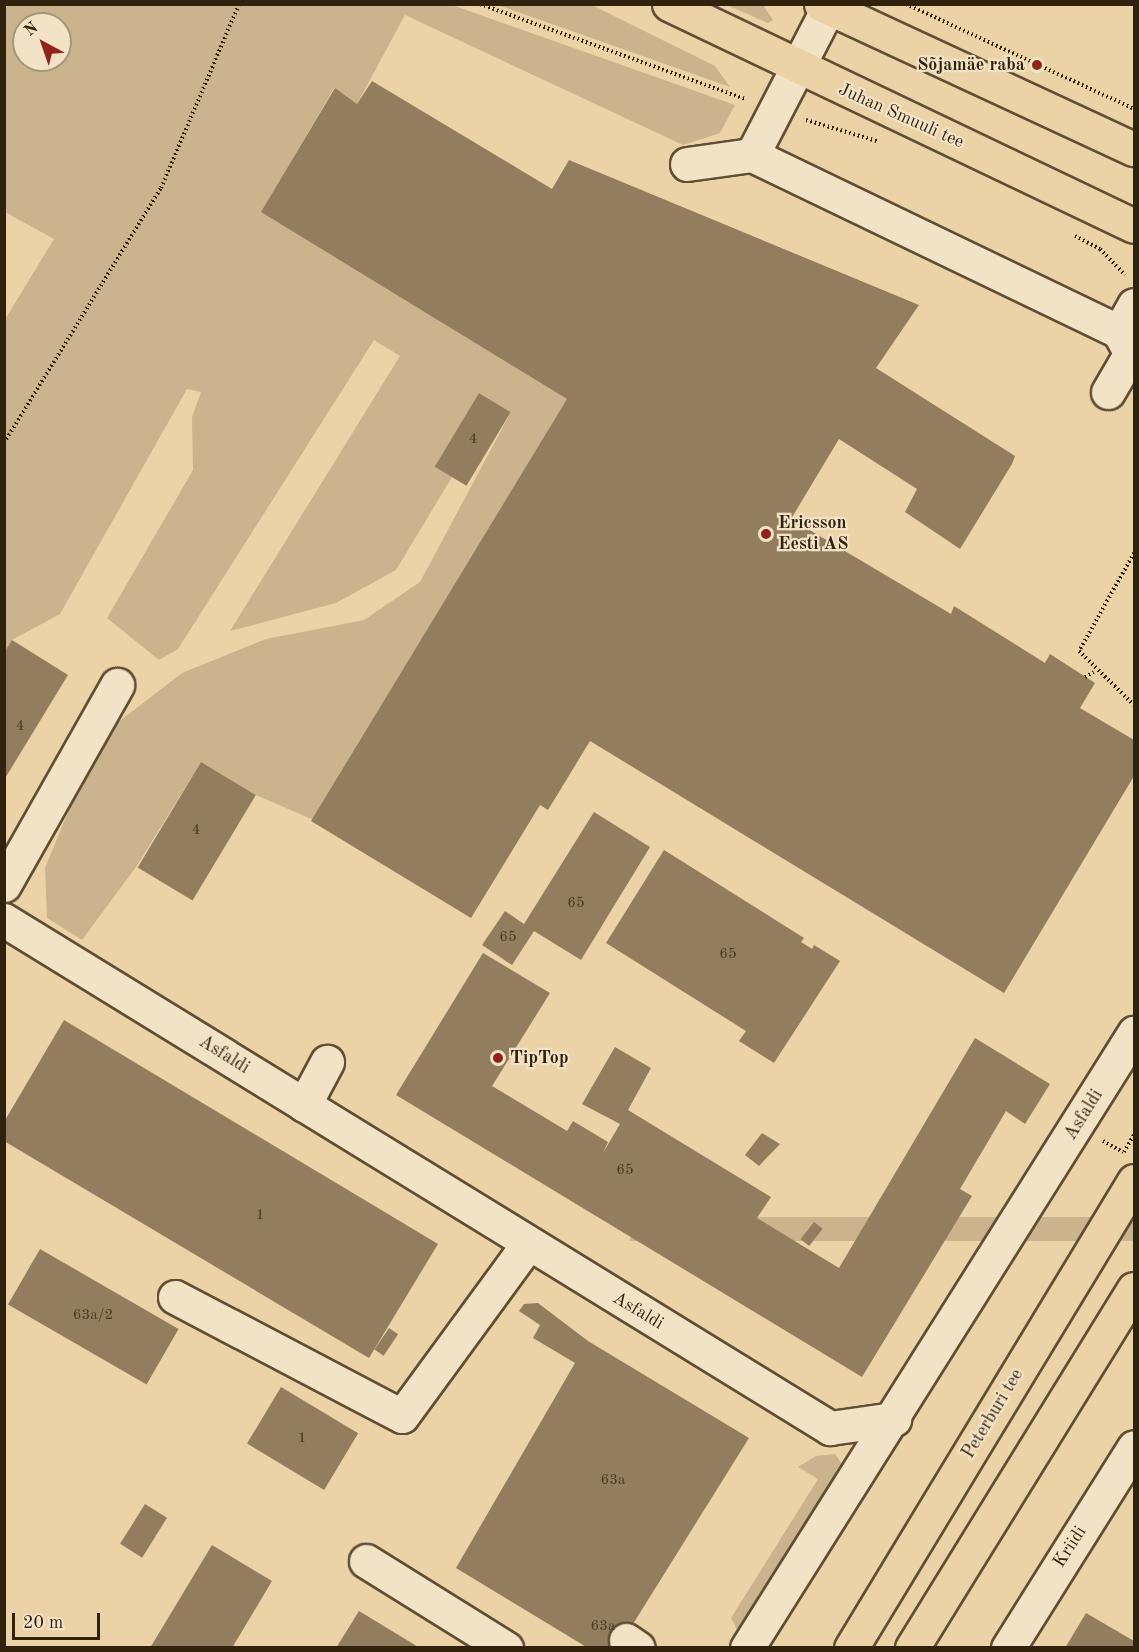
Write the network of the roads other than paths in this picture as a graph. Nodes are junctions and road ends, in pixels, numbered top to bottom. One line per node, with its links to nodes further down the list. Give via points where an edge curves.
1 (669, 4): 3 (main road, Juhan Smuuli tee)
2 (824, 6): 3 (lane); 4 (main road)
3 (796, 69): 5 (lane); 7 (main road, Juhan Smuuli tee)
4 (1134, 149)
5 (752, 155): 6 (lane); 8 (lane)
6 (687, 164)
7 (1134, 226)
8 (1129, 338): 9 (lane)
9 (1108, 392)
10 (117, 685): 11 (lane)
11 (4, 885)
12 (4, 920): 15 (lane, Asfaldi)
13 (1134, 1033): 20 (lane, Asfaldi)
14 (327, 1062): 15 (lane)
15 (304, 1105): 17 (lane, Asfaldi)
16 (1134, 1181): 25 (main road, Peterburi tee)
17 (528, 1244): 19 (lane, via 402,1416); 20 (lane, Asfaldi, via 830,1428)
18 (1134, 1289): 26 (main road)
19 (175, 1297)
20 (894, 1419): 24 (lane)
21 (1134, 1447): 27 (lane, Kriidi)
22 (366, 1562): 23 (lane)
23 (506, 1647)
24 (747, 1647)
25 (851, 1647)
26 (912, 1647)
27 (1008, 1647)

